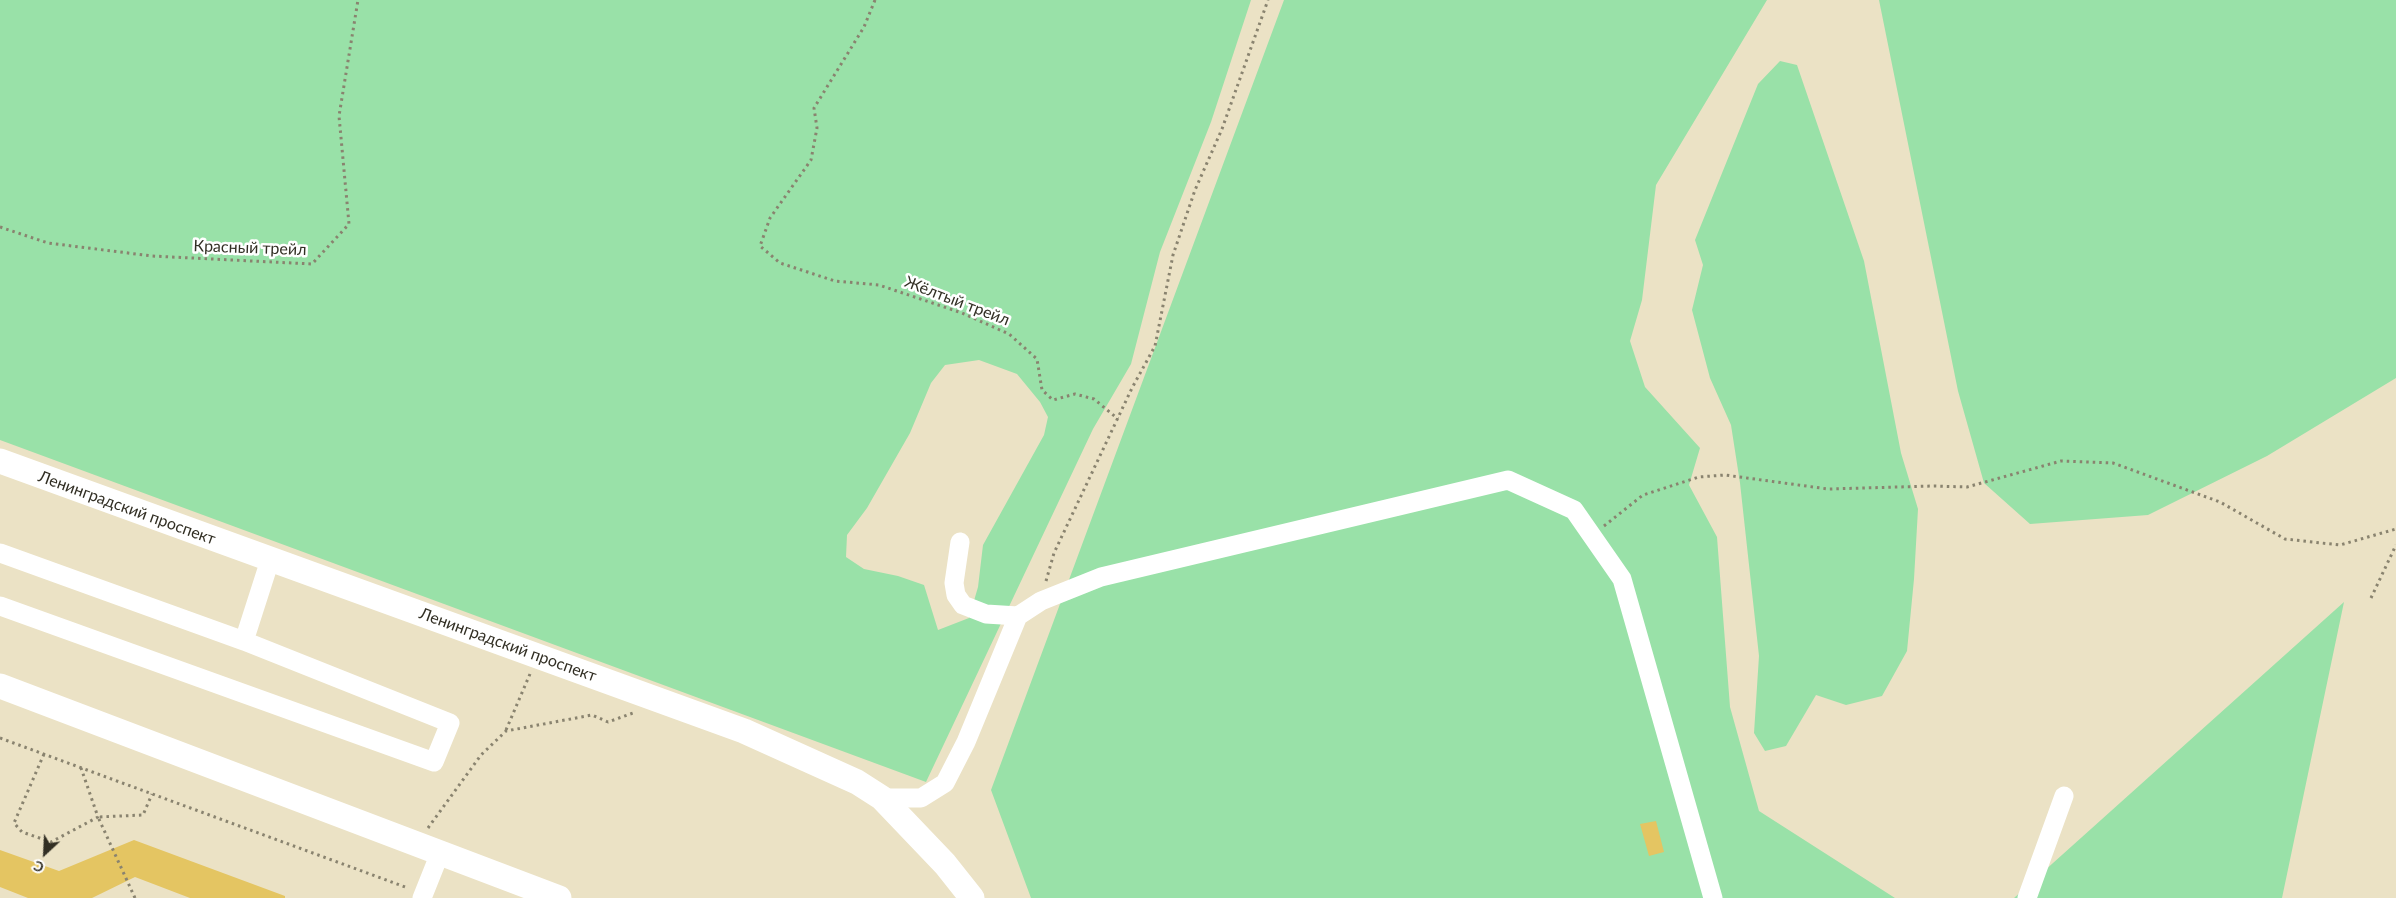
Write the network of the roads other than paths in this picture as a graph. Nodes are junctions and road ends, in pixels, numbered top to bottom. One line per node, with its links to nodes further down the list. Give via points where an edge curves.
1 (0, 461): 4 (main road, Ленинградский проспект)
2 (960, 542): 6 (lane, via 954,583 956,595 964,605 986,614)
3 (0, 553): 7 (lane)
4 (270, 560): 7 (lane); 10 (main road, Ленинградский проспект, via 744,730 857,782)
5 (0, 606): 7 (lane, via 434,762 450,723)
6 (1018, 616): 10 (lane, via 966,742 945,783 921,798); 17 (lane, via 1041,601 1101,577 1508,480 1574,510 1622,579)
7 (244, 641)
8 (0, 686): 11 (main road)
9 (2064, 796): 18 (lane)
10 (882, 798): 12 (main road, Ленинградский проспект)
11 (440, 853): 13 (lane); 14 (main road)
12 (945, 864): 15 (main road); 16 (main road, Ленинградский проспект)
13 (423, 896)
14 (559, 898)
15 (957, 898)
16 (972, 898)
17 (1713, 898)
18 (2027, 898)

